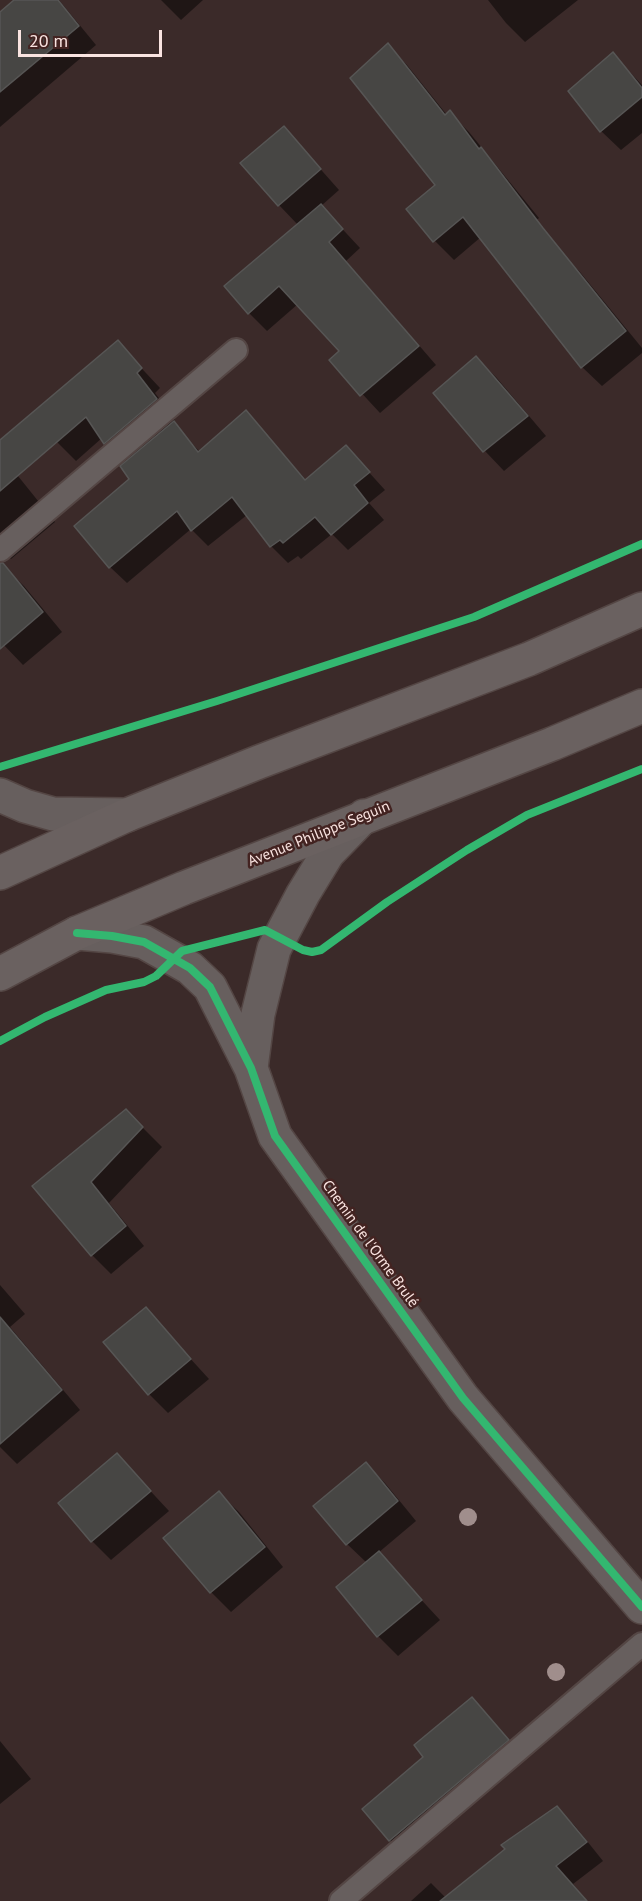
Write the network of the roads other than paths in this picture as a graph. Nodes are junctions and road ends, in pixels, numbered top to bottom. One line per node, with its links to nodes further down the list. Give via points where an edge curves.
1 (236, 350): 2 (lane)
2 (0, 550)
3 (642, 609): 6 (main road, via 529,659)
4 (642, 706): 7 (main road, Avenue Philippe Seguin)
5 (0, 795): 6 (street, via 53,814)
6 (127, 815): 8 (main road)
7 (364, 816): 9 (main road, Avenue Philippe Seguin); 11 (street, Chemin de l'Orme Brulé, via 328,854 274,949 258,1014)
8 (0, 873)
9 (77, 933): 10 (main road, Avenue Philippe Seguin); 11 (street, Chemin de l'Orme Brulé, via 144,942 190,968 210,987)
10 (0, 974)
11 (251, 1068): 12 (street, Chemin de l'Orme Brulé, via 275,1136 463,1398)
12 (642, 1607)
13 (642, 1644): 14 (lane)
14 (341, 1901)

